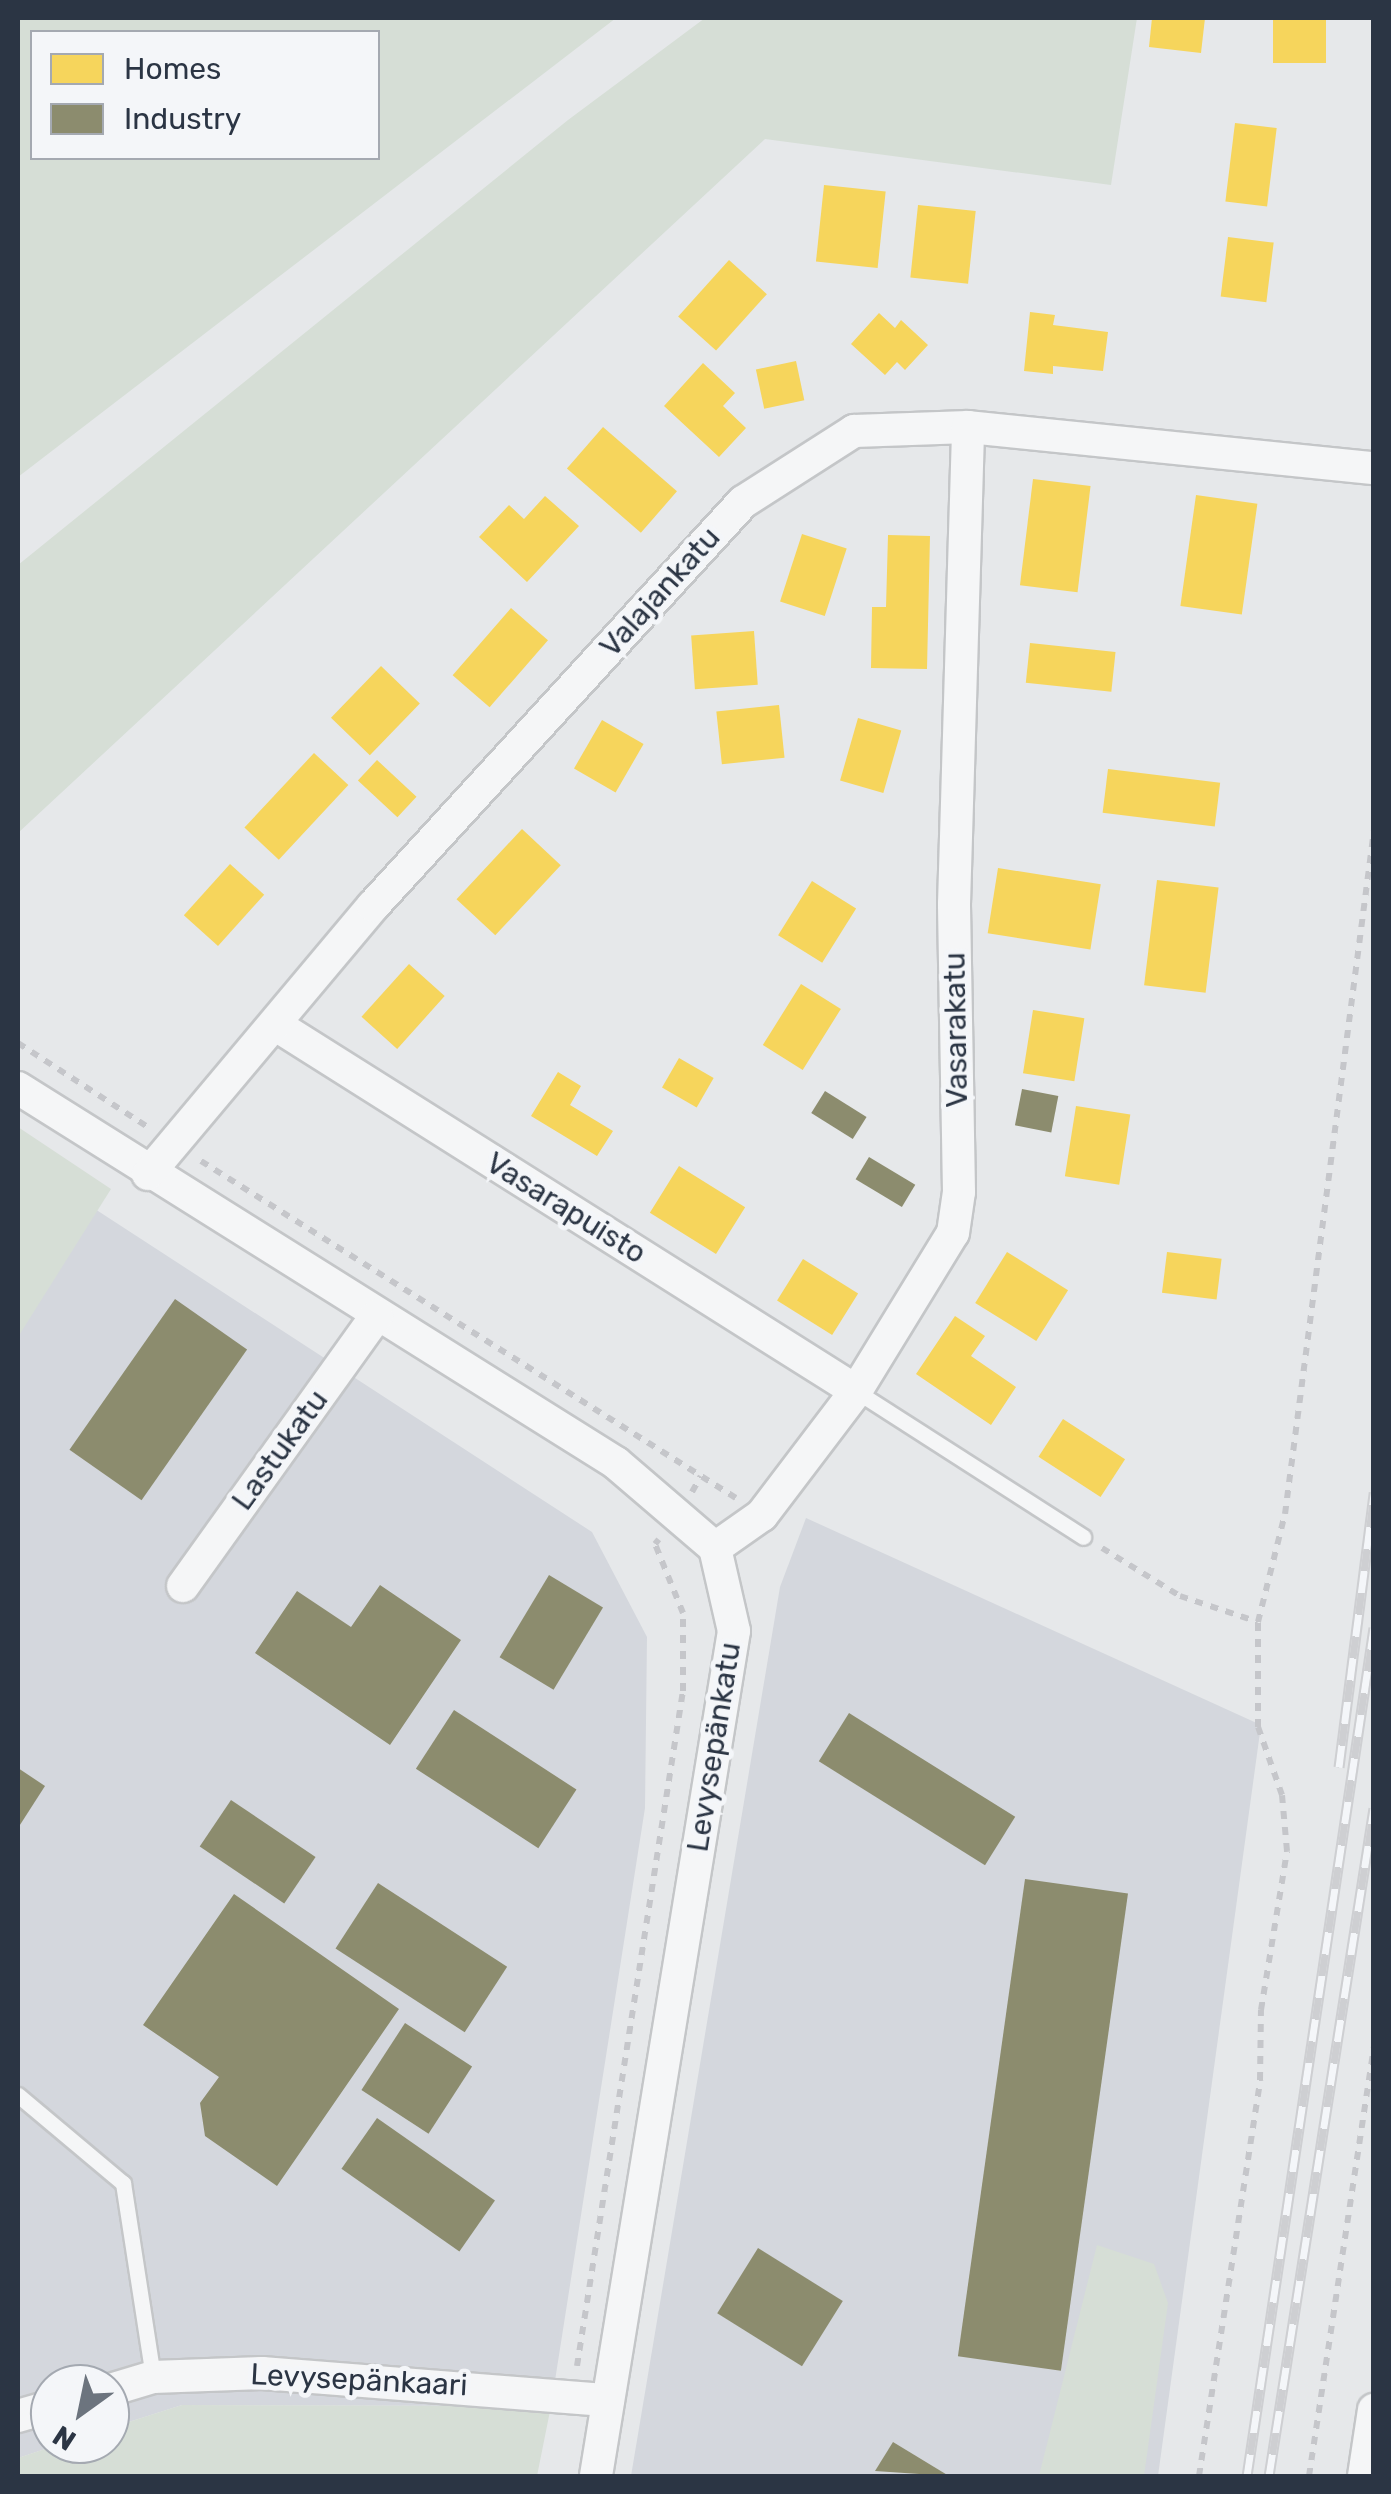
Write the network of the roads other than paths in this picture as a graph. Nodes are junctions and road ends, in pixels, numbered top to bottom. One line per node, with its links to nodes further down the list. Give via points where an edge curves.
1 (968, 427): 2 (street, Valajankatu); 3 (street, Valajankatu, via 854,431 742,502 374,906); 7 (street, Vasarakatu, via 954,904 958,1192 953,1233 931,1278)
2 (1374, 468)
3 (276, 1025): 5 (street, Valajankatu); 7 (street, Vasarapuisto)
4 (18, 1088): 5 (street)
5 (148, 1174): 6 (street)
6 (376, 1315): 9 (street, via 616,1464); 10 (street, Lastukatu)
7 (856, 1391): 8 (lane); 9 (street, Vasarakatu, via 762,1515)
8 (1084, 1537)
9 (714, 1548): 14 (street, Levysepänkatu, via 734,1631)
10 (183, 1586)
11 (18, 2095): 12 (lane, via 123,2183)
12 (153, 2377): 13 (street, Levysepänkaari); 14 (street, Levysepänkaari, via 262,2373 574,2392)
13 (130, 2384)
14 (608, 2400): 16 (street, Levysepänkatu)
15 (1374, 2410): 17 (street)
16 (596, 2476)
17 (1364, 2476)

